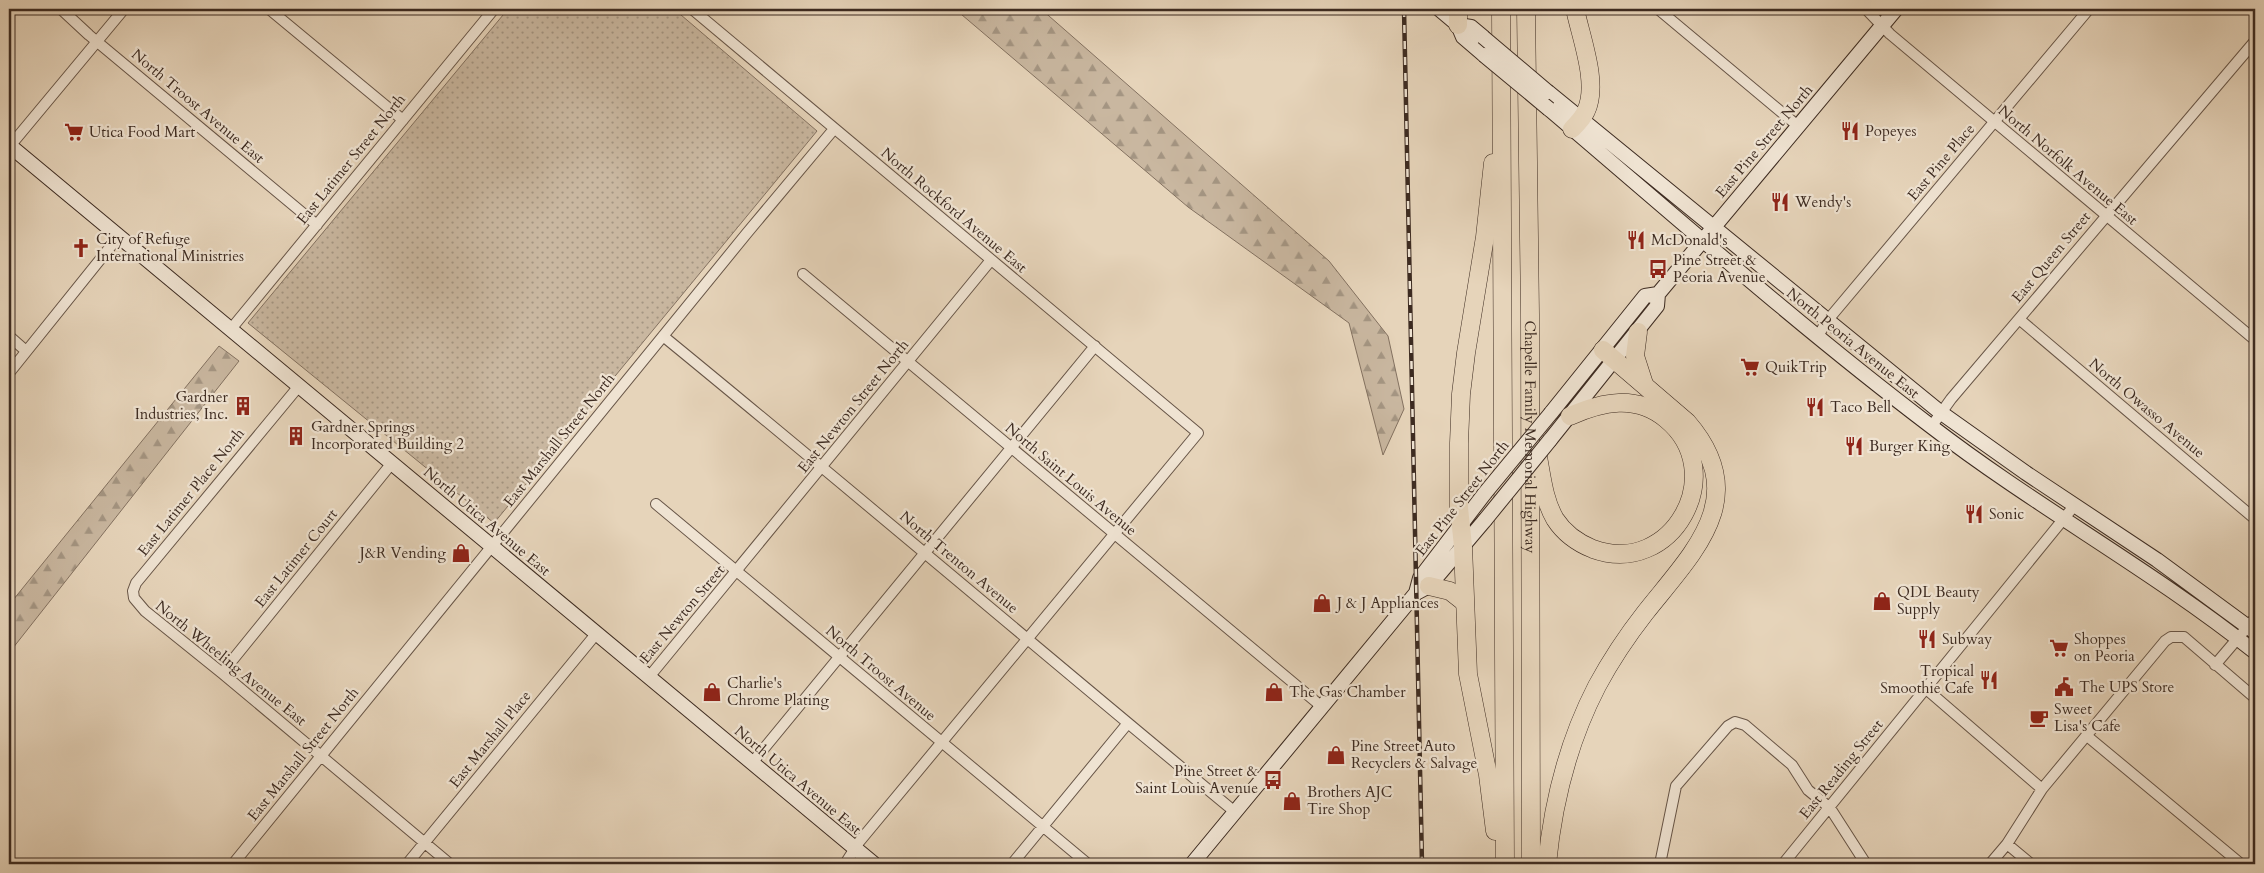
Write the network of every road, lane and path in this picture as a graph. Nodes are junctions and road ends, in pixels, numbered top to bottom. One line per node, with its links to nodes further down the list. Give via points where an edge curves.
1 (61, 9): 17 (street, North Troost Avenue East)
2 (124, 9): 17 (street)
3 (269, 9): 19 (street)
4 (494, 9): 19 (street, East Latimer Street North)
5 (692, 9): 23 (street, North Rockford Avenue East)
6 (1439, 9): 14 (main road, North Peoria Avenue East)
7 (1501, 9): 18 (highway, Chapelle Family Memorial Highway)
8 (1526, 9): 50 (highway, Chapelle Family Memorial Highway)
9 (1574, 9): 21 (highway, via 1592,84 1586,112)
10 (1658, 9): 22 (street)
11 (1866, 9): 15 (street, North Norfolk Avenue East)
12 (1896, 9): 15 (main road, East Pine Street North)
13 (2089, 9): 20 (street, East Pine Place)
14 (1458, 17): 21 (main road, North Peoria Avenue East, bridge, via 1548,92); 21 (main road, North Peoria Avenue East, bridge, via 1463,37 1548,109)
15 (1882, 25): 20 (street, North Norfolk Avenue East); 22 (main road, East Pine Street North)
16 (2255, 41): 25 (street, East Queen Street)
17 (97, 42): 24 (street); 26 (street, North Troost Avenue East)
18 (1502, 80): 59 (highway, via 1485,237 1461,394); 101 (highway, Chapelle Family Memorial Highway)
19 (403, 120): 26 (street, East Latimer Street North)
20 (1994, 122): 25 (street, North Norfolk Avenue East); 34 (street, East Pine Place)
21 (1576, 124): 27 (main road, North Peoria Avenue East); 29 (main road, North Peoria Avenue East)
22 (1798, 126): 27 (main road, East Pine Street North)
23 (834, 129): 30 (street, North Rockford Avenue East); 38 (street, East Marshall Street North)
24 (9, 146): 28 (main road, North Utica Avenue East)
25 (2106, 215): 33 (street, East Queen Street); 40 (street, North Norfolk Avenue East)
26 (317, 225): 35 (street, East Latimer Street North)
27 (1714, 226): 29 (main road, East Pine Street North); 34 (main road, North Peoria Avenue East)
28 (119, 236): 35 (main road, North Utica Avenue East); 42 (street)
29 (1702, 240): 32 (main road, East Pine Street North); 39 (main road, North Peoria Avenue East)
30 (991, 260): 41 (street, North Rockford Avenue East); 44 (street, East Newton Street North)
31 (803, 274): 44 (street, North Saint Louis Avenue)
32 (1658, 294): 36 (main road, East Pine Street North, via 1657,306); 43 (main road, East Pine Street North, via 1645,296)
33 (2019, 320): 48 (street, East Queen Street); 58 (street, North Owasso Avenue)
34 (1826, 321): 39 (street, East Pine Place); 48 (main road, North Peoria Avenue East)
35 (231, 329): 47 (main road, North Utica Avenue East)
36 (1638, 332): 43 (main road, East Pine Street North); 46 (highway, via 1635,356)
37 (9, 336): 42 (street)
38 (663, 336): 54 (street, North Trenton Avenue); 62 (street, East Marshall Street North)
39 (1818, 336): 51 (main road, North Peoria Avenue East)
40 (2255, 340)
41 (1095, 346): 52 (street); 60 (street, North Rockford Avenue East, via 1198,433)
42 (26, 351): 45 (street)
43 (1609, 355): 46 (highway); 49 (main road, East Pine Street North); 59 (main road, East Pine Street North, bridge, via 1551,413)
44 (908, 362): 52 (street, North Saint Louis Avenue); 54 (street, East Newton Street North)
45 (9, 372)
46 (1644, 384): 103 (highway, via 1687,422 1704,444 1714,476 1713,508 1708,528 1696,550 1618,649 1587,707 1563,772)
47 (299, 386): 53 (main road, North Utica Avenue East); 66 (street, East Latimer Place North, via 136,583)
48 (1940, 412): 51 (street, East Queen Street); 56 (main road, North Peoria Avenue East)
49 (1570, 416): 50 (highway, via 1600,404 1630,403 1657,412 1678,431 1691,456 1694,488 1682,520 1664,538 1643,550 1621,554 1597,550 1569,536 1556,519 1546,496); 61 (main road, East Pine Street North, bridge)
50 (1530, 417): 102 (highway, Chapelle Family Memorial Highway)
51 (1932, 427): 57 (main road, North Peoria Avenue East)
52 (1010, 448): 60 (street, North Saint Louis Avenue); 63 (street)
53 (392, 463): 62 (main road, North Utica Avenue East); 75 (street, East Latimer Court)
54 (823, 467): 63 (street, North Trenton Avenue); 64 (street, East Newton Street North)
55 (656, 504): 64 (street, North Troost Avenue)
56 (2074, 506): 57 (street, East Reading Street); 68 (main road, North Peoria Avenue East)
57 (2064, 518): 70 (main road, North Peoria Avenue East); 77 (street, East Reading Street)
58 (2255, 519)
59 (1460, 524): 61 (highway); 65 (main road, East Pine Street North, via 1420,578)
60 (1114, 534): 71 (street); 79 (street, North Saint Louis Avenue)
61 (1463, 546): 65 (main road, East Pine Street North); 67 (highway)
62 (492, 547): 69 (main road, North Utica Avenue East); 83 (street, East Marshall Street North)
63 (925, 553): 71 (street, North Trenton Avenue); 73 (street)
64 (738, 571): 73 (street, North Troost Avenue); 76 (street, East Newton Street)
65 (1423, 590): 67 (highway, via 1450,591); 79 (main road, East Pine Street North)
66 (134, 598): 75 (street, North Wheeling Avenue East, via 145,611)
67 (1464, 602): 100 (highway, via 1468,674 1488,775)
68 (2253, 625): 70 (street)
69 (596, 634): 76 (main road, North Utica Avenue East); 89 (street, East Marshall Place)
70 (2238, 638): 72 (main road, North Peoria Avenue East); 74 (street)
71 (1026, 639): 80 (street, North Trenton Avenue); 82 (street)
72 (2255, 652)
73 (839, 658): 82 (street, North Troost Avenue); 84 (street)
74 (2215, 665): 78 (street); 81 (street, via 2184,637 2171,637)
75 (222, 672): 83 (street, North Wheeling Avenue East)
76 (649, 677): 84 (main road, North Utica Avenue East)
77 (1925, 688): 85 (street); 86 (street, East Reading Street)
78 (2255, 698)
79 (1321, 706): 87 (main road, East Pine Street North)
80 (1128, 723): 87 (street, North Trenton Avenue); 88 (street)
81 (2087, 736): 85 (street); 109 (street)
82 (941, 743): 88 (street, North Troost Avenue); 91 (street)
83 (321, 756): 89 (street, North Wheeling Avenue East); 92 (street, East Marshall Street North)
84 (752, 763): 91 (main road, North Utica Avenue East)
85 (2042, 789): 90 (street)
86 (1830, 808): 104 (street, via 1808,790 1792,765 1745,725 1733,723 1676,786); 105 (street, East Reading Street); 106 (street)
87 (1235, 812): 99 (main road, East Pine Street North)
88 (1043, 826): 97 (street); 98 (street, North Troost Avenue)
89 (425, 842): 93 (street, East Marshall Place); 94 (street, North Wheeling Avenue East)
90 (2007, 844): 107 (street); 108 (street)
91 (855, 849): 95 (street); 96 (main road, North Utica Avenue East)
92 (233, 864)
93 (407, 864)
94 (450, 864)
95 (845, 864)
96 (874, 864)
97 (1012, 864)
98 (1088, 864)
99 (1192, 864)
100 (1499, 864)
101 (1505, 864)
102 (1531, 864)
103 (1547, 864)
104 (1660, 864)
105 (1783, 864)
106 (1866, 864)
107 (1990, 864)
108 (2031, 864)
109 (2241, 864)

